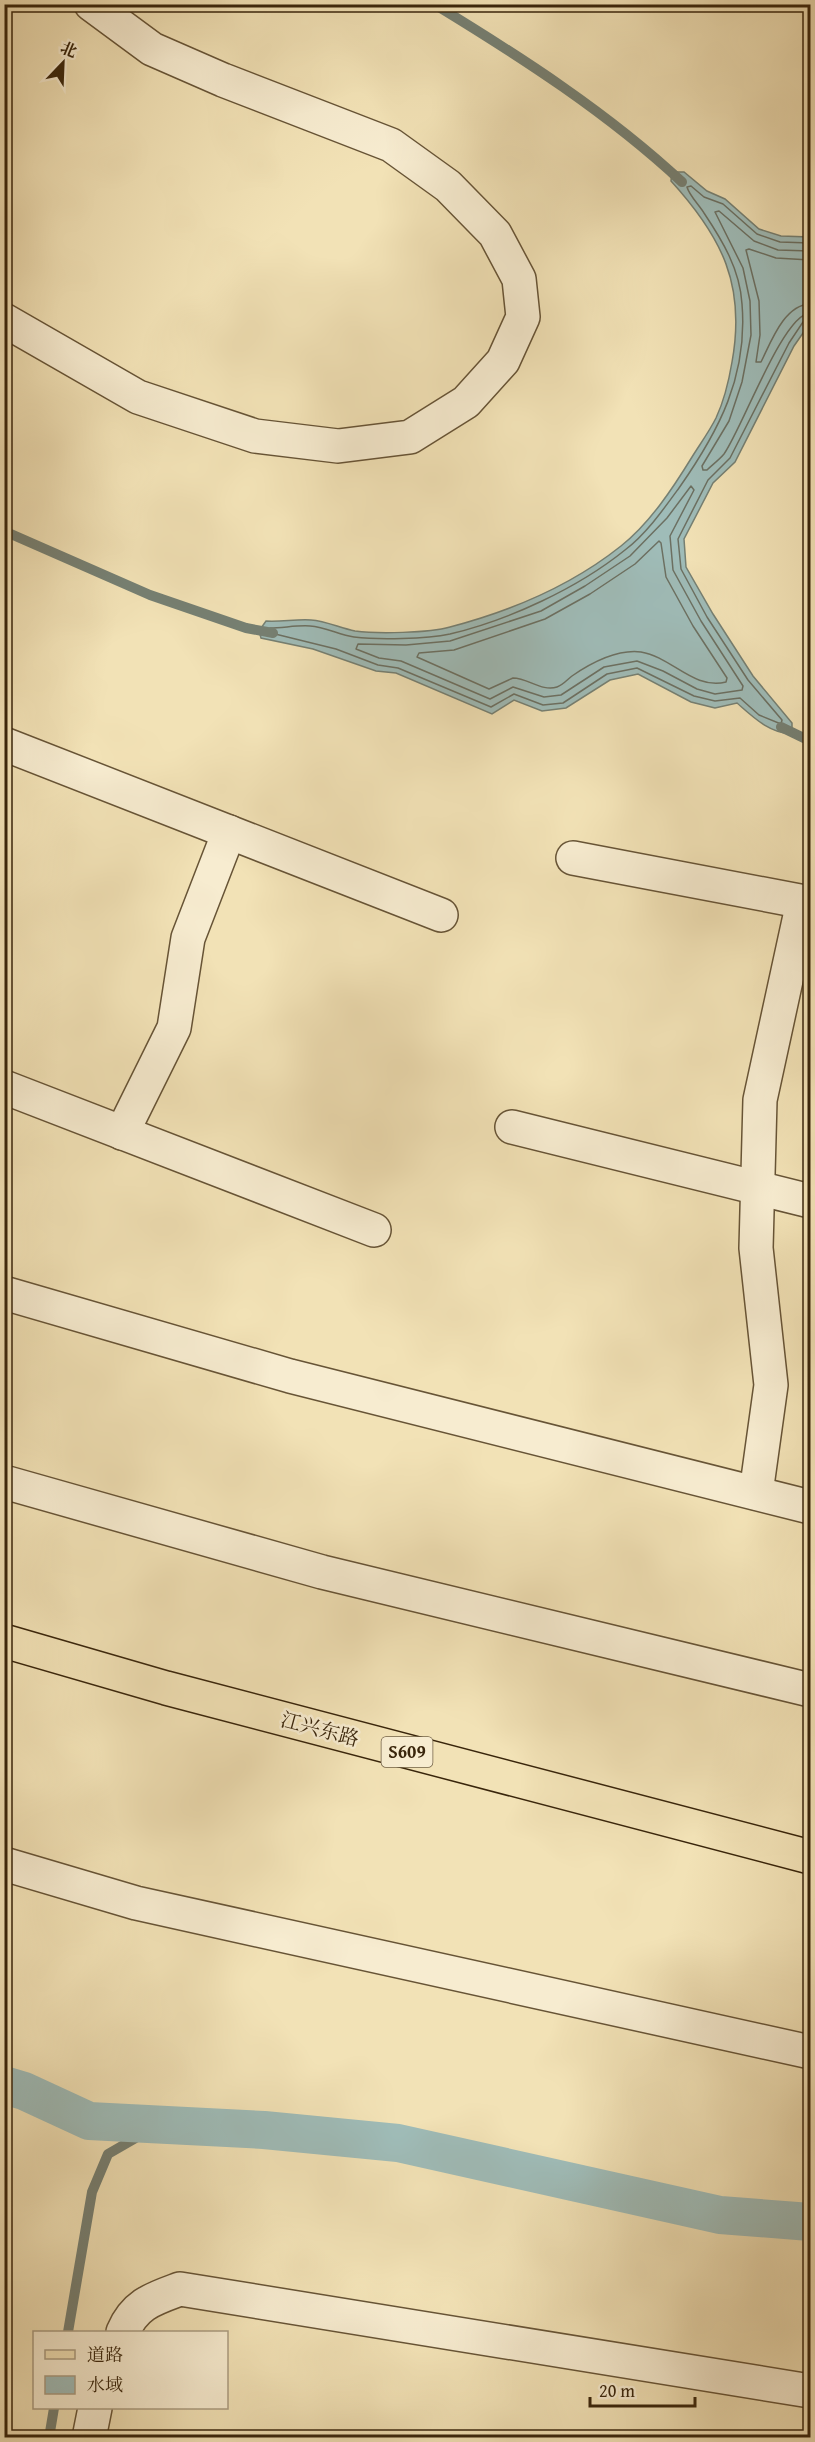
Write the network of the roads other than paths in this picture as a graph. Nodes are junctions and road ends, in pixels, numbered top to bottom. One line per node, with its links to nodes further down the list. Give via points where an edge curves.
1 (91, 4): 2 (street, via 152,49 391,146 448,186 495,234 519,279 523,317 503,361 466,402 410,437 338,446 255,436 138,397)
2 (4, 320)
3 (4, 744): 4 (street)
4 (229, 832): 7 (street); 10 (street, via 188,938 174,1028)
5 (573, 858): 6 (street)
6 (807, 902): 11 (street, via 760,1100)
7 (441, 915)
8 (4, 1087): 10 (street)
9 (512, 1127): 11 (street)
10 (122, 1133): 13 (street)
11 (758, 1188): 12 (street); 16 (street, via 756,1248 771,1385)
12 (810, 1201)
13 (374, 1230)
14 (4, 1293): 16 (street, via 290,1376)
15 (4, 1482): 19 (street, via 322,1572)
16 (756, 1493): 17 (street)
17 (810, 1507)
18 (4, 1641): 20 (main road, 江兴东路 / S609, via 166,1688)
19 (810, 1690)
20 (810, 1857)
21 (4, 1864): 22 (street, via 136,1903)
22 (810, 2052)
23 (123, 2331): 24 (street, via 148,2300 180,2289)
24 (810, 2391)
25 (95, 2409): 26 (street)
26 (89, 2438)

